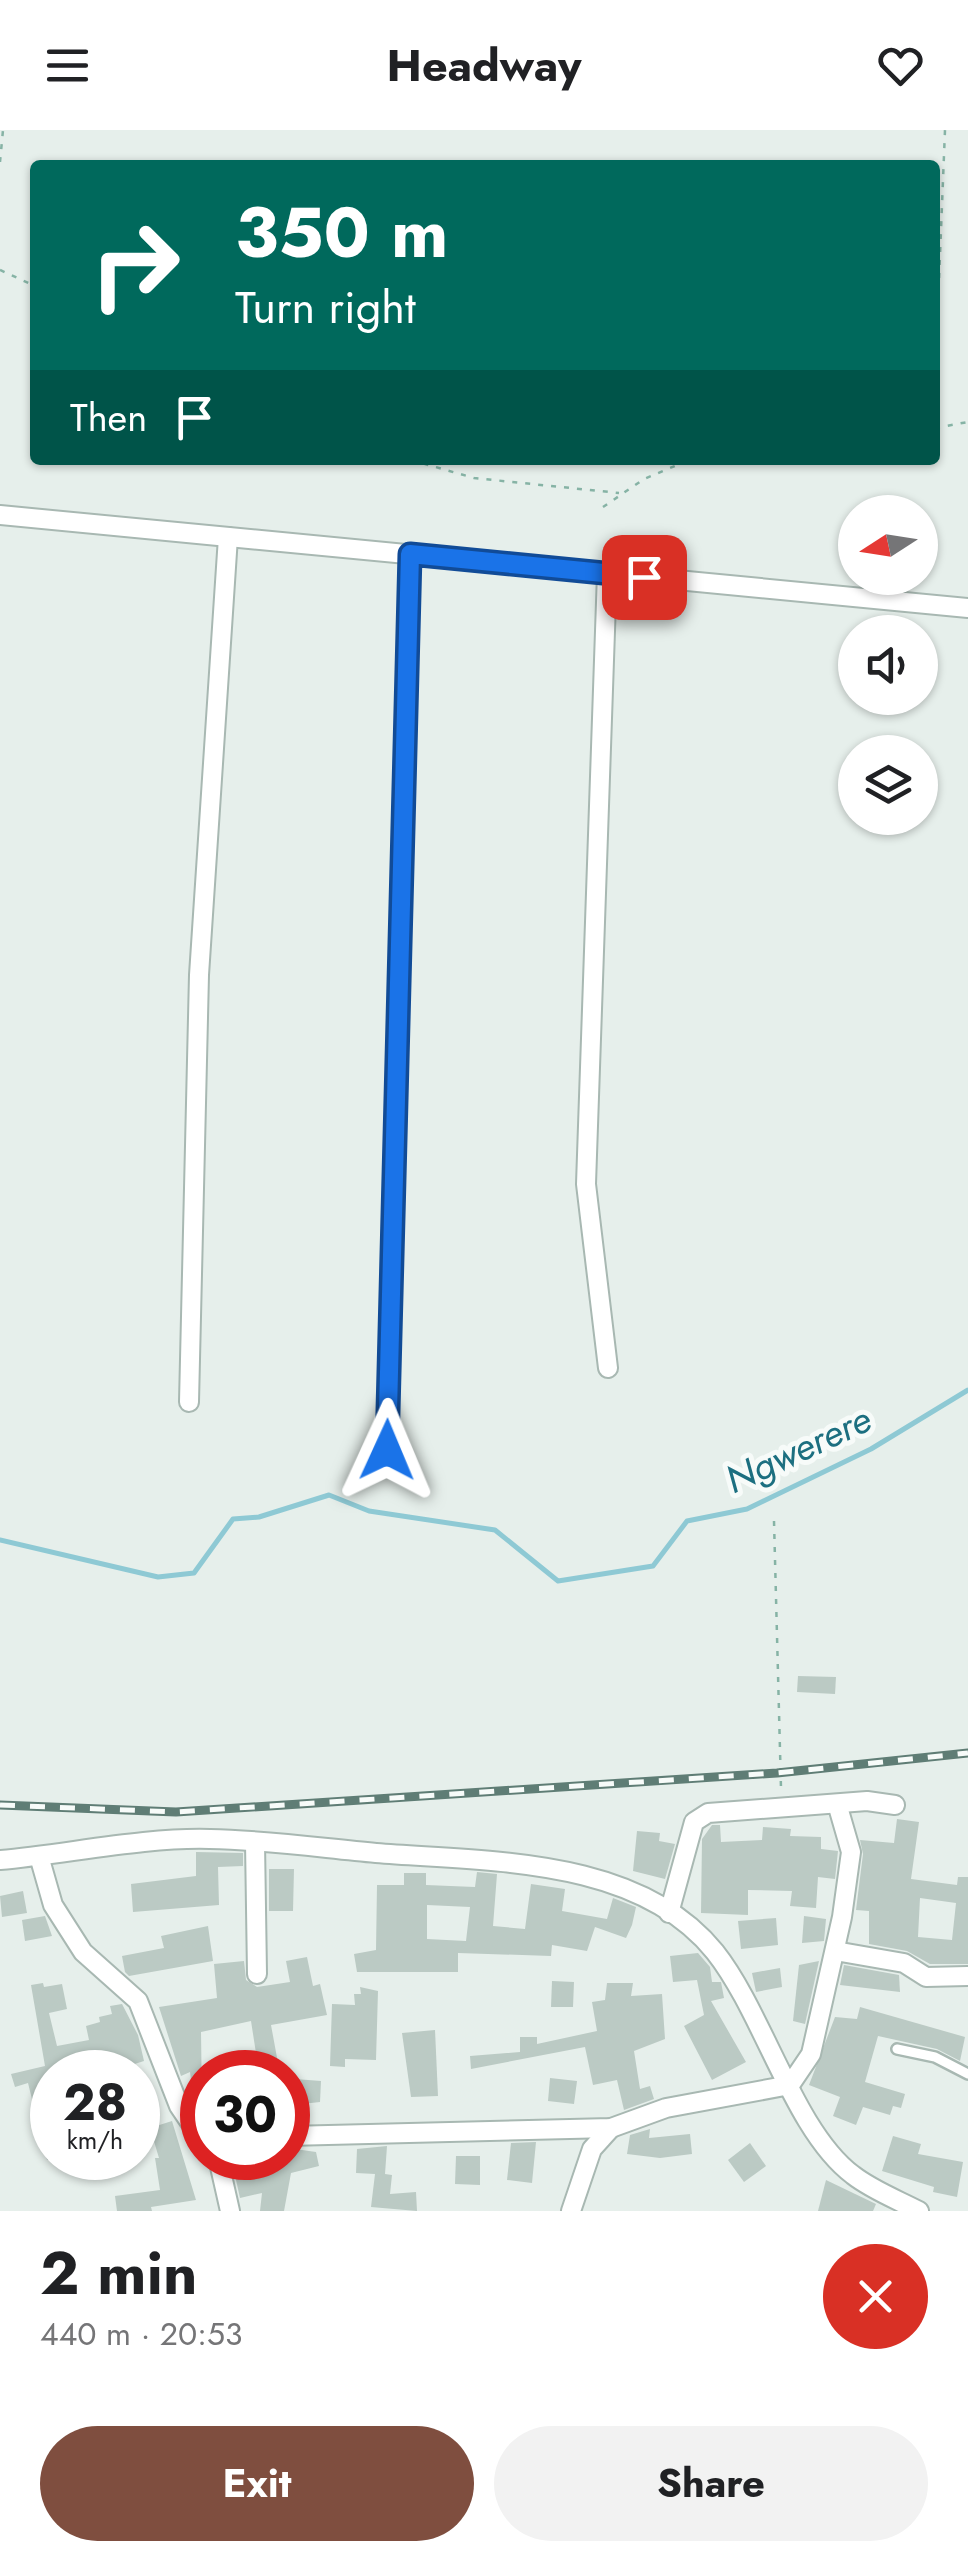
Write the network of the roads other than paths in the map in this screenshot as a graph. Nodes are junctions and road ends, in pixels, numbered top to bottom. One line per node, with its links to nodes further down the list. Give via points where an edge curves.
1 (0, 515): 2 (street)
2 (228, 537): 3 (street); 7 (street, via 199,975)
3 (410, 554): 4 (street); 8 (street)
4 (607, 573): 5 (street); 6 (street, via 586,1184)
5 (968, 608)
6 (608, 1368)
7 (189, 1402)
8 (387, 1450)
9 (895, 1805): 10 (street)
10 (838, 1806): 14 (street, via 708,1813 694,1822); 15 (street, via 851,1852)
11 (256, 1842): 12 (street, via 207,1838); 14 (street, via 540,1868 589,1877); 16 (street)
12 (39, 1856): 13 (street); 21 (street, via 54,1905 83,1952 138,2001)
13 (0, 1860)
14 (669, 1913): 20 (street, via 714,1951)
15 (836, 1951): 17 (street, via 904,1963 926,1977); 20 (street, via 811,2054)
16 (256, 1974)
17 (968, 1976)
18 (896, 2048): 19 (lane)
19 (968, 2074)
20 (790, 2085): 22 (street, via 666,2108); 27 (street, via 802,2114 851,2174)
21 (180, 2107)
22 (611, 2128): 23 (street); 26 (street, via 592,2149)
23 (310, 2135)
24 (223, 2180): 25 (street)
25 (230, 2211)
26 (571, 2211)
27 (920, 2211)

